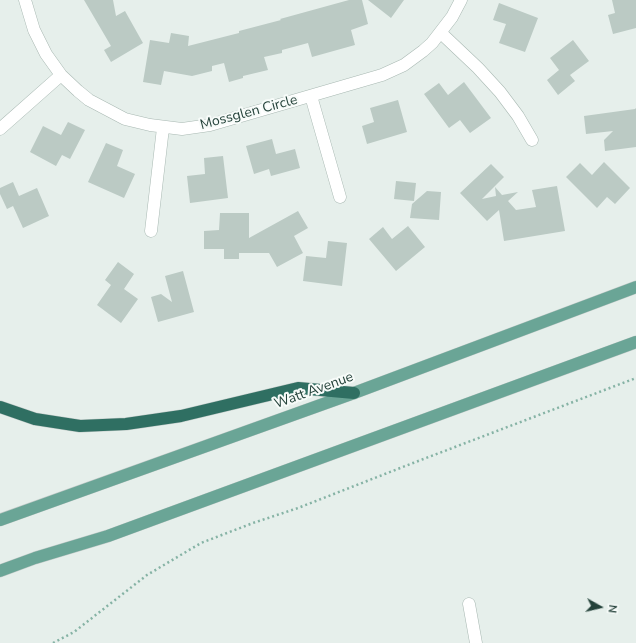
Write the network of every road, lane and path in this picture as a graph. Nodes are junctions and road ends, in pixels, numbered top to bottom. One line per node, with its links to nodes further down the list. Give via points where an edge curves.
1 (25, 0): 4 (street, Mossglen Circle, via 34,30 46,54)
2 (460, 0): 3 (street, Mossglen Circle)
3 (441, 33): 5 (street, Mossglen Circle, via 404,65 382,75); 8 (street, via 500,92)
4 (61, 74): 6 (street); 7 (street, Mossglen Circle, via 89,100 112,113 125,119)
5 (311, 96): 7 (street, Mossglen Circle, via 210,125); 9 (street, Mossglen Circle)
6 (0, 128)
7 (163, 128): 10 (street)
8 (532, 140)
9 (340, 197)
10 (151, 231)
11 (636, 287): 14 (main road, Watt Avenue)
12 (636, 342): 17 (main road, via 108,536)
13 (636, 378): 19 (path, via 201,543 147,575 74,632)
14 (354, 392): 15 (highway, via 298,388 181,416 126,424 80,426 35,418); 16 (main road, Watt Avenue)
15 (0, 408)
16 (0, 520)
17 (0, 571)
18 (468, 604): 20 (street)
19 (53, 643)
20 (476, 643)

